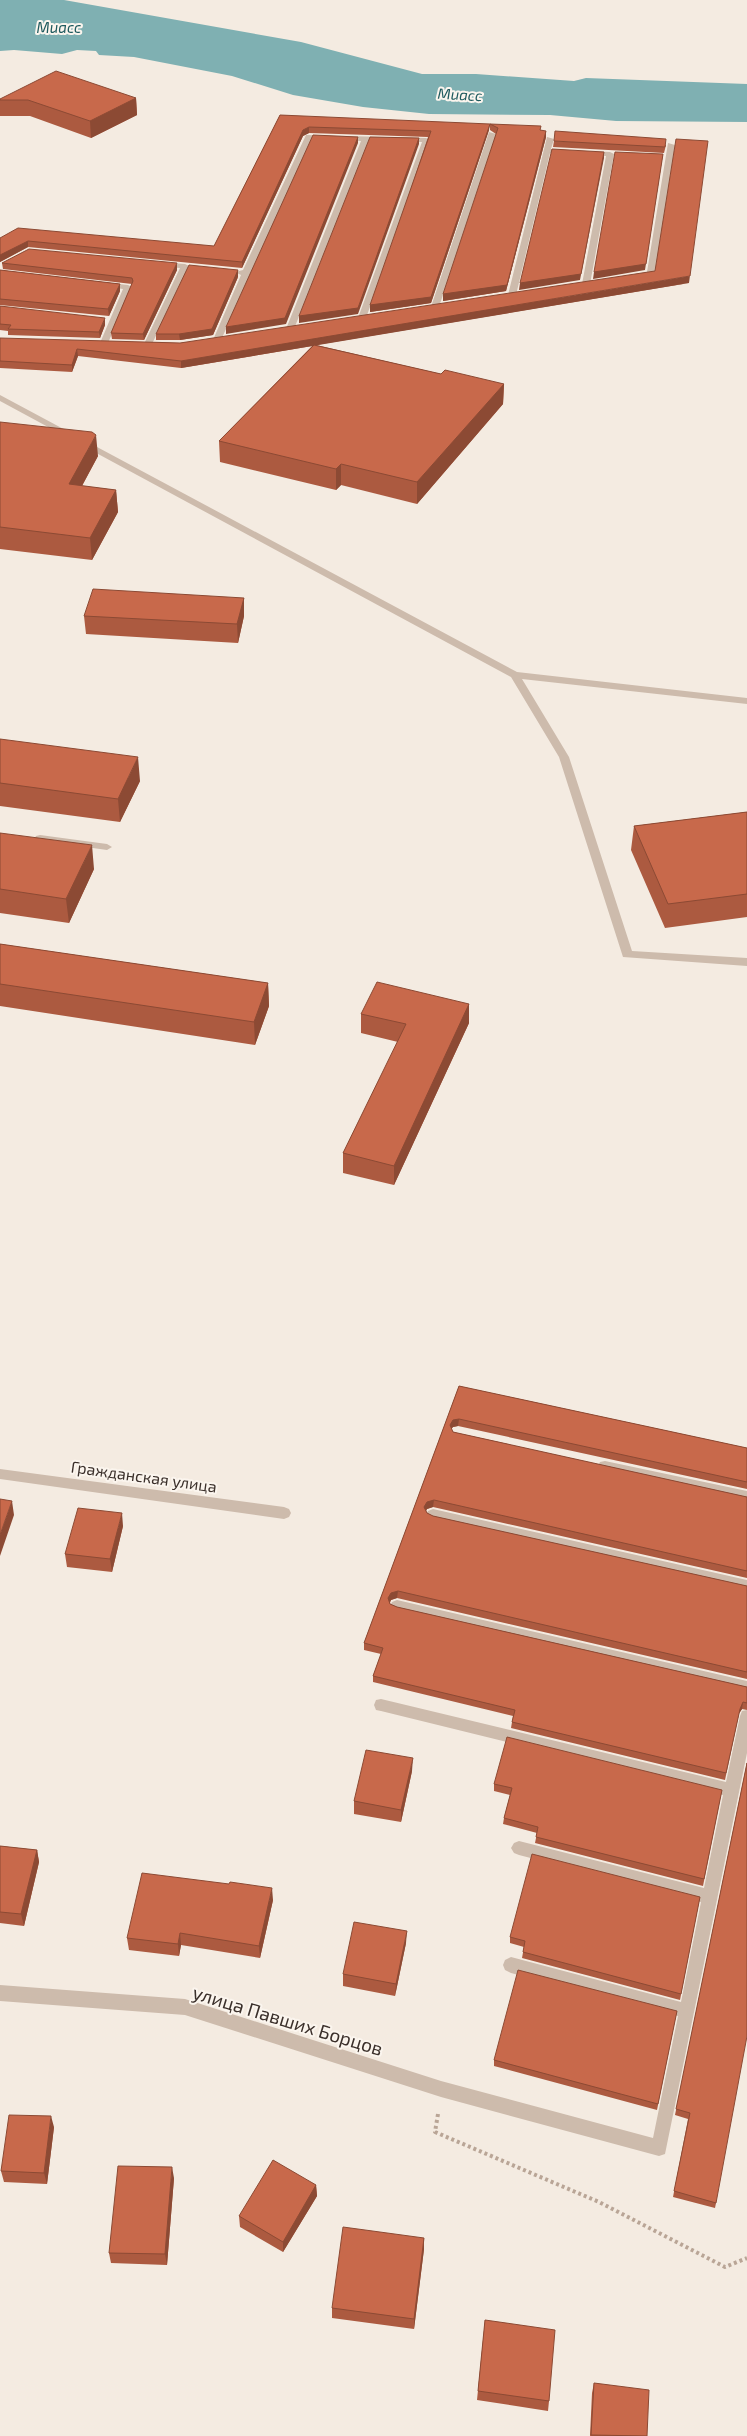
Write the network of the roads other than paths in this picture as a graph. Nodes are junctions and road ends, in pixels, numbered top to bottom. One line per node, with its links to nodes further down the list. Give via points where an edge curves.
1 (492, 134): 22 (street)
2 (366, 138): 12 (street, via 309,137); 24 (street, via 426,140 357,319); 27 (street, via 294,328)
3 (550, 139): 5 (street)
4 (671, 145): 9 (street)
5 (547, 151): 6 (street); 19 (street)
6 (610, 154): 7 (street); 16 (street)
7 (620, 155)
8 (659, 156): 9 (street)
9 (669, 157): 13 (street, via 650,274)
10 (155, 263): 30 (street, via 189,267)
11 (228, 271): 12 (street)
12 (246, 273): 28 (street, via 222,339)
13 (632, 277)
14 (595, 283): 16 (street)
15 (98, 284): 26 (street, via 128,287)
16 (586, 284): 17 (street)
17 (577, 286)
18 (521, 294): 19 (street)
19 (512, 295): 20 (street)
20 (502, 297)
21 (444, 305): 22 (street)
22 (435, 307): 23 (street)
23 (426, 308)
24 (371, 317)
25 (104, 320): 26 (street)
26 (113, 321): 29 (street, via 108,343)
27 (281, 330)
28 (208, 341)
29 (94, 343)
30 (147, 344)
31 (0, 398): 32 (street)
32 (515, 675): 33 (street); 36 (street, via 564,757 627,954)
33 (747, 701)
34 (29, 837): 35 (street)
35 (107, 847)
36 (747, 962)
37 (593, 1463): 39 (street)
38 (0, 1474): 40 (street, Гражданская улица)
39 (747, 1497)
40 (284, 1513)
41 (433, 1515): 42 (street)
42 (747, 1586)
43 (397, 1606): 44 (street)
44 (747, 1687)
45 (381, 1706): 47 (street)
46 (747, 1716): 47 (street)
47 (732, 1790): 49 (street)
48 (519, 1848): 49 (street)
49 (710, 1897): 52 (street)
50 (511, 1965): 52 (street)
51 (0, 1993): 52 (street, улица Павших Борцов, via 185,2007 441,2089 659,2148)
52 (687, 2011)

